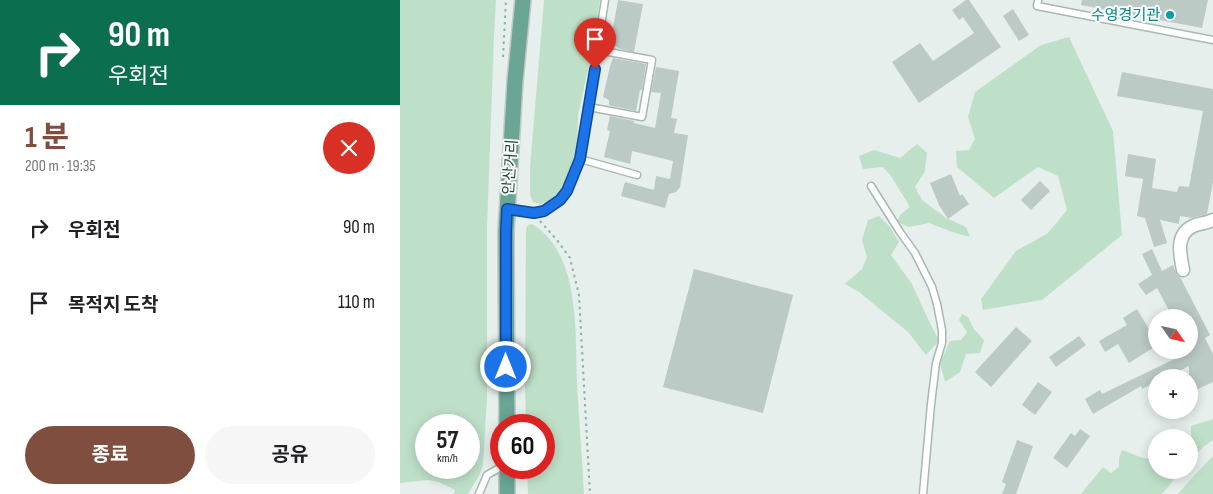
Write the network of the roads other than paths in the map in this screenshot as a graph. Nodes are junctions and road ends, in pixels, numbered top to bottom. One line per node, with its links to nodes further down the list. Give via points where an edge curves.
1 (523, 0): 10 (main road, 안산거리)
2 (605, 0): 5 (lane)
3 (1038, 0): 4 (lane, via 1037,6)
4 (1213, 40)
5 (598, 50): 6 (lane); 6 (lane, via 652,60 642,117)
6 (589, 107): 7 (lane)
7 (580, 159): 8 (lane); 10 (lane, via 567,191 544,211 534,213)
8 (637, 175)
9 (871, 186): 18 (lane, via 915,253 938,304 942,343 936,363)
10 (507, 209): 13 (main road, 안산거리)
11 (1213, 220): 12 (street, via 1193,226 1184,234 1179,249)
12 (1183, 270)
13 (507, 414)
14 (490, 473): 16 (lane)
15 (507, 479): 17 (main road)
16 (479, 494)
17 (507, 494)
18 (923, 494)

